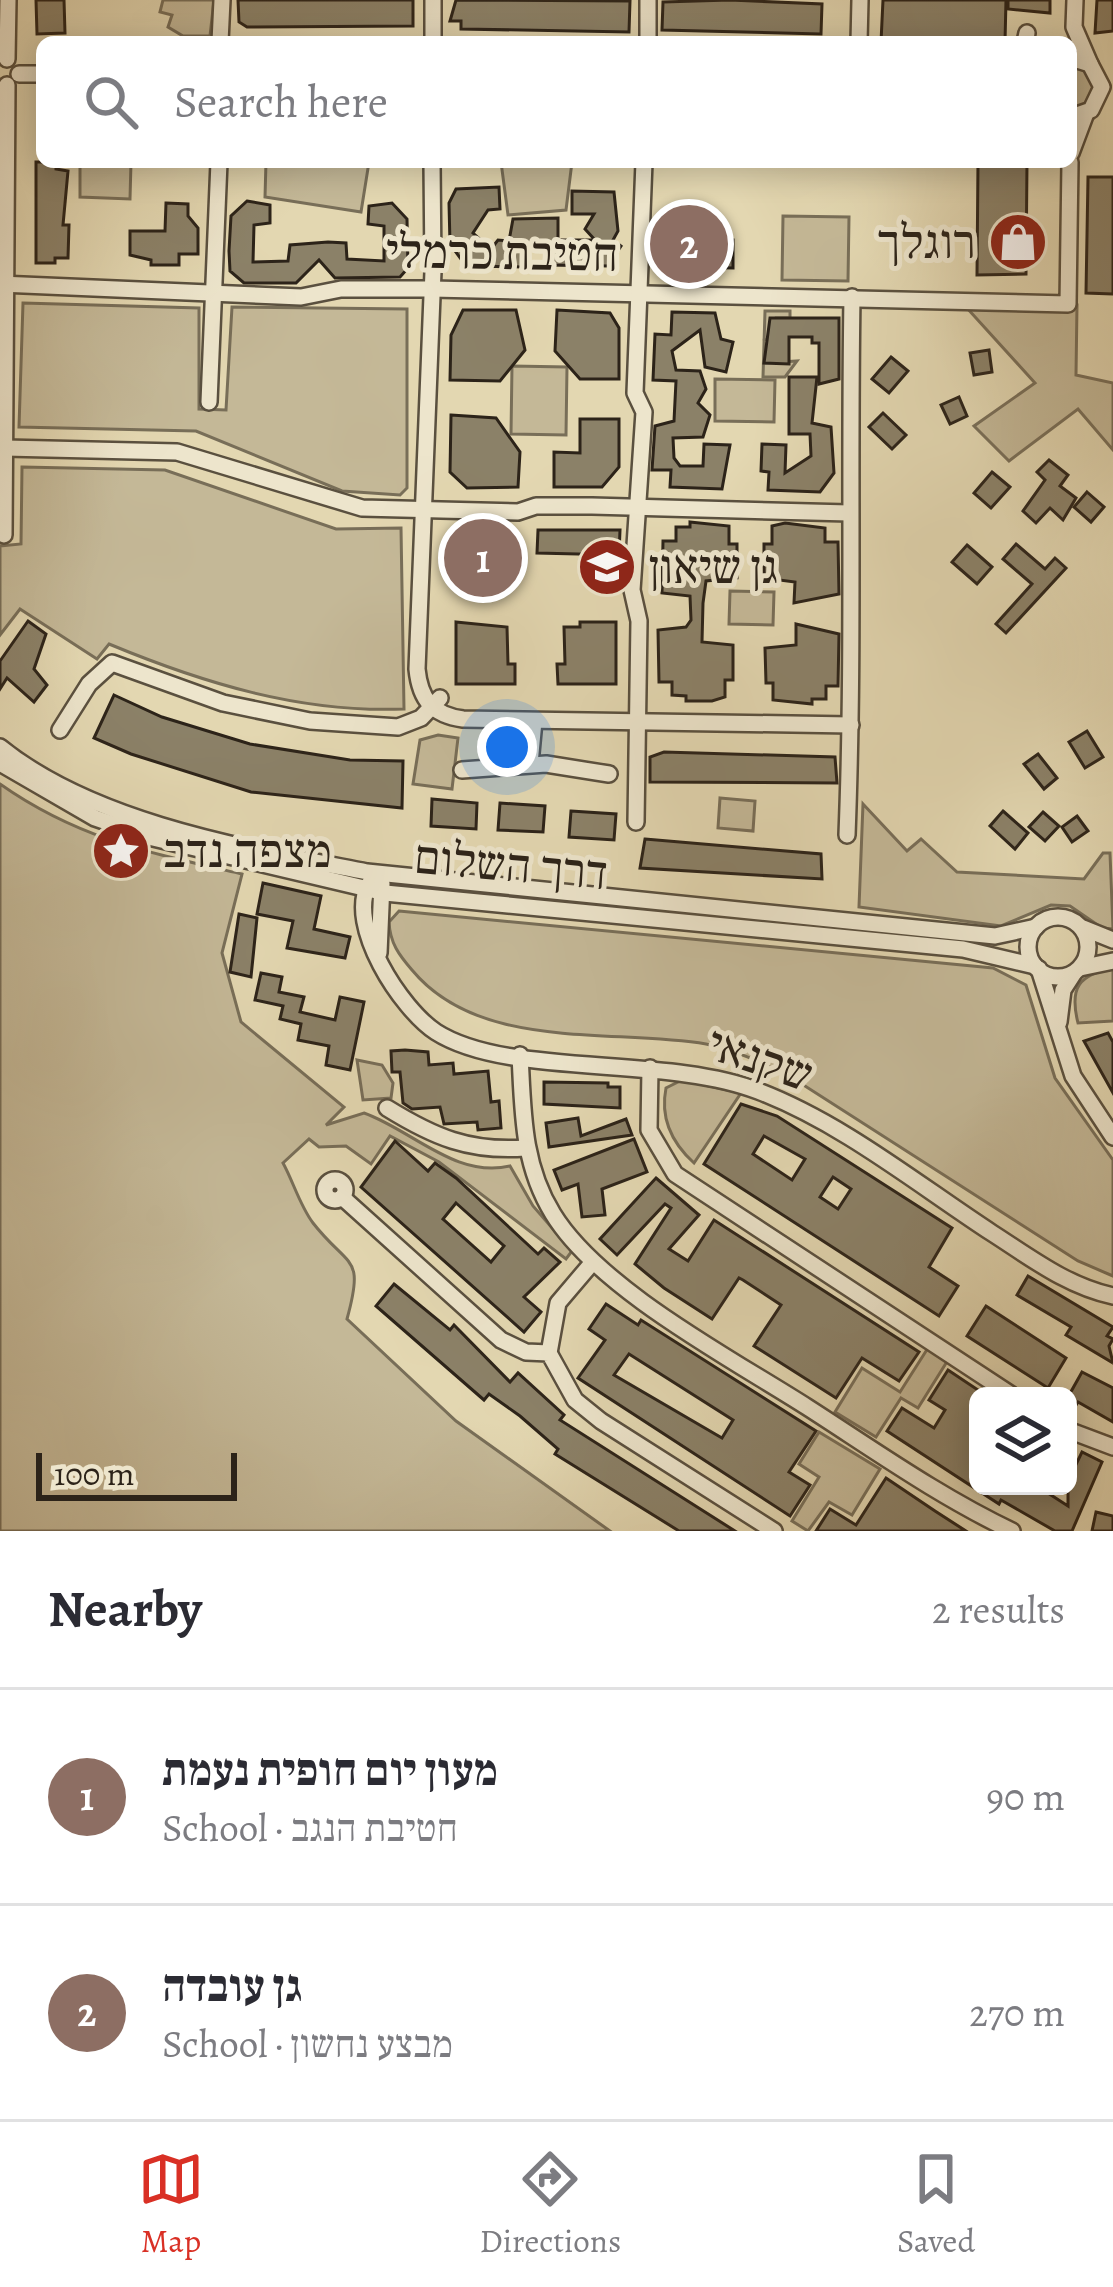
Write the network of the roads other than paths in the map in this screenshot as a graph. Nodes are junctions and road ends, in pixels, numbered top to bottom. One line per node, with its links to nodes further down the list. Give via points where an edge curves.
1 (8, 0): 13 (street)
2 (221, 0): 8 (street)
3 (433, 0): 9 (street)
4 (649, 0): 10 (street)
5 (860, 0): 11 (street)
6 (1075, 0): 7 (street)
7 (1071, 34)
8 (220, 36)
9 (433, 36)
10 (648, 36)
11 (859, 36)
12 (1077, 43): 15 (street)
13 (4, 59): 16 (street)
14 (1077, 60): 15 (street)
15 (1093, 67): 17 (street); 18 (street, via 1102,87)
16 (9, 81): 24 (street)
17 (1113, 82)
18 (1092, 108): 19 (street)
19 (1077, 140)
20 (219, 168): 26 (street)
21 (432, 168): 25 (street)
22 (644, 168): 27 (street)
23 (1070, 168): 28 (street, חטיבת כרמלי, via 1068,304)
24 (4, 284): 26 (street, חטיבת כרמלי); 30 (street)
25 (432, 289): 26 (street, חטיבת כרמלי); 27 (street, חטיבת כרמלי); 32 (street)
26 (210, 295): 29 (street)
27 (638, 295): 28 (street, חטיבת כרמלי); 31 (street, via 635,394 644,412)
28 (852, 297): 33 (street)
29 (209, 402)
30 (5, 448): 32 (street, via 178,452 322,499); 34 (street)
31 (637, 506): 32 (street); 33 (street); 37 (street)
32 (422, 510): 35 (street, via 418,683)
33 (849, 513): 38 (street)
34 (4, 535)
35 (435, 703): 36 (street, via 453,717); 39 (street, via 394,728 310,721 223,703 112,663 88,683)
36 (534, 721): 37 (street); 42 (street)
37 (636, 725): 38 (street); 45 (street)
38 (851, 725): 46 (street)
39 (61, 730)
40 (0, 747): 47 (street, דרך השלום, via 87,798 272,854)
41 (0, 763): 48 (street, דרך השלום, via 94,818)
42 (530, 764): 43 (street); 44 (street)
43 (462, 770)
44 (609, 774)
45 (636, 822)
46 (847, 835)
47 (378, 874): 48 (street); 49 (street); 50 (street, דרך השלום, via 995,936)
48 (365, 888): 49 (street, דרך השלום)
49 (378, 902): 54 (street, דרך השלום, via 963,949); 57 (street, שקנאי, via 379,953 402,1001 466,1046)
50 (1036, 927): 51 (street, via 1061,917); 54 (street, via 1028,944)
51 (1082, 928): 52 (street); 55 (street, via 1088,949)
52 (1113, 940)
53 (1113, 961): 55 (street)
54 (1037, 968): 55 (street, via 1056,977); 56 (street)
55 (1077, 970): 56 (street, via 1063,990)
56 (1058, 1030): 60 (street, via 1073,1076)
57 (520, 1055): 58 (street, שקנאי); 61 (street)
58 (650, 1068): 64 (street, שקנאי, via 719,1078 789,1104 1052,1272); 66 (street, via 649,1130 675,1174)
59 (387, 1108): 61 (street, via 454,1144)
60 (1113, 1137)
61 (525, 1148): 63 (street, via 552,1213)
62 (342, 1197): 65 (street, via 500,1340)
63 (592, 1262): 65 (street, via 558,1304); 70 (street, via 710,1346)
64 (1113, 1296)
65 (549, 1353): 69 (street, via 575,1400 601,1421)
66 (999, 1387)
67 (1077, 1433): 68 (street)
68 (1113, 1447)
69 (774, 1531)
70 (1012, 1531)

